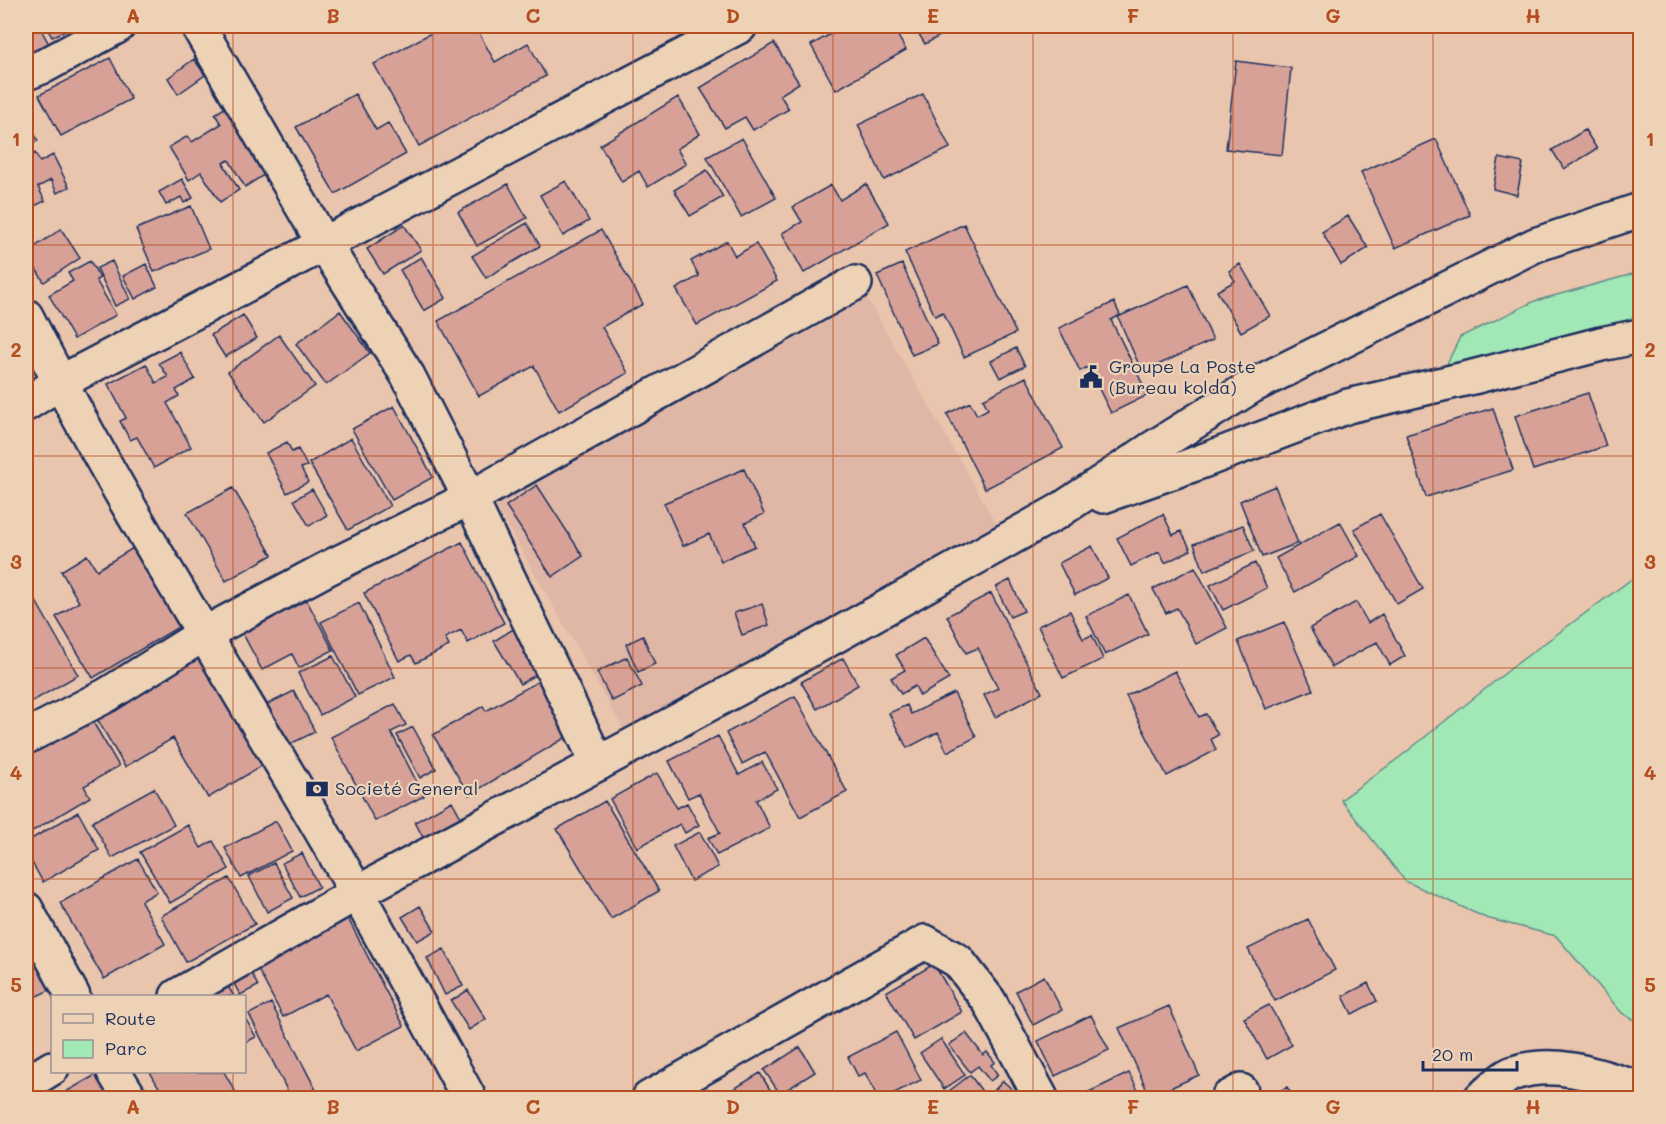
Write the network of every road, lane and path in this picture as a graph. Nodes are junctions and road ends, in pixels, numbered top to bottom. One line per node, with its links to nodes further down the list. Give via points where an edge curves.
1 (118, 26): 4 (street)
2 (198, 26): 6 (street)
3 (740, 26): 6 (street)
4 (26, 72)
5 (1641, 210): 13 (street, via 1535,244 1252,386)
6 (324, 244): 10 (street); 12 (street, via 408,376)
7 (855, 283): 12 (street)
8 (26, 316): 10 (street)
9 (1641, 336): 13 (street, via 1348,406)
10 (59, 383): 11 (street); 14 (street)
11 (26, 404)
12 (470, 498): 14 (street); 16 (street)
13 (1059, 511): 16 (street)
14 (204, 634): 15 (street, via 107,695); 17 (street)
15 (26, 737)
16 (598, 764): 17 (street)
17 (357, 893): 20 (street); 26 (street)
18 (26, 909): 19 (street)
19 (72, 995)
20 (179, 995)
21 (51, 1069): 23 (street)
22 (115, 1073): 25 (street)
23 (26, 1084)
24 (1641, 1089): 29 (street, via 1552,1066 1512,1073)
25 (130, 1098)
26 (469, 1098)
27 (649, 1098): 28 (street, via 925,942 958,961 990,1001)
28 (1041, 1098)
29 (1481, 1098)

